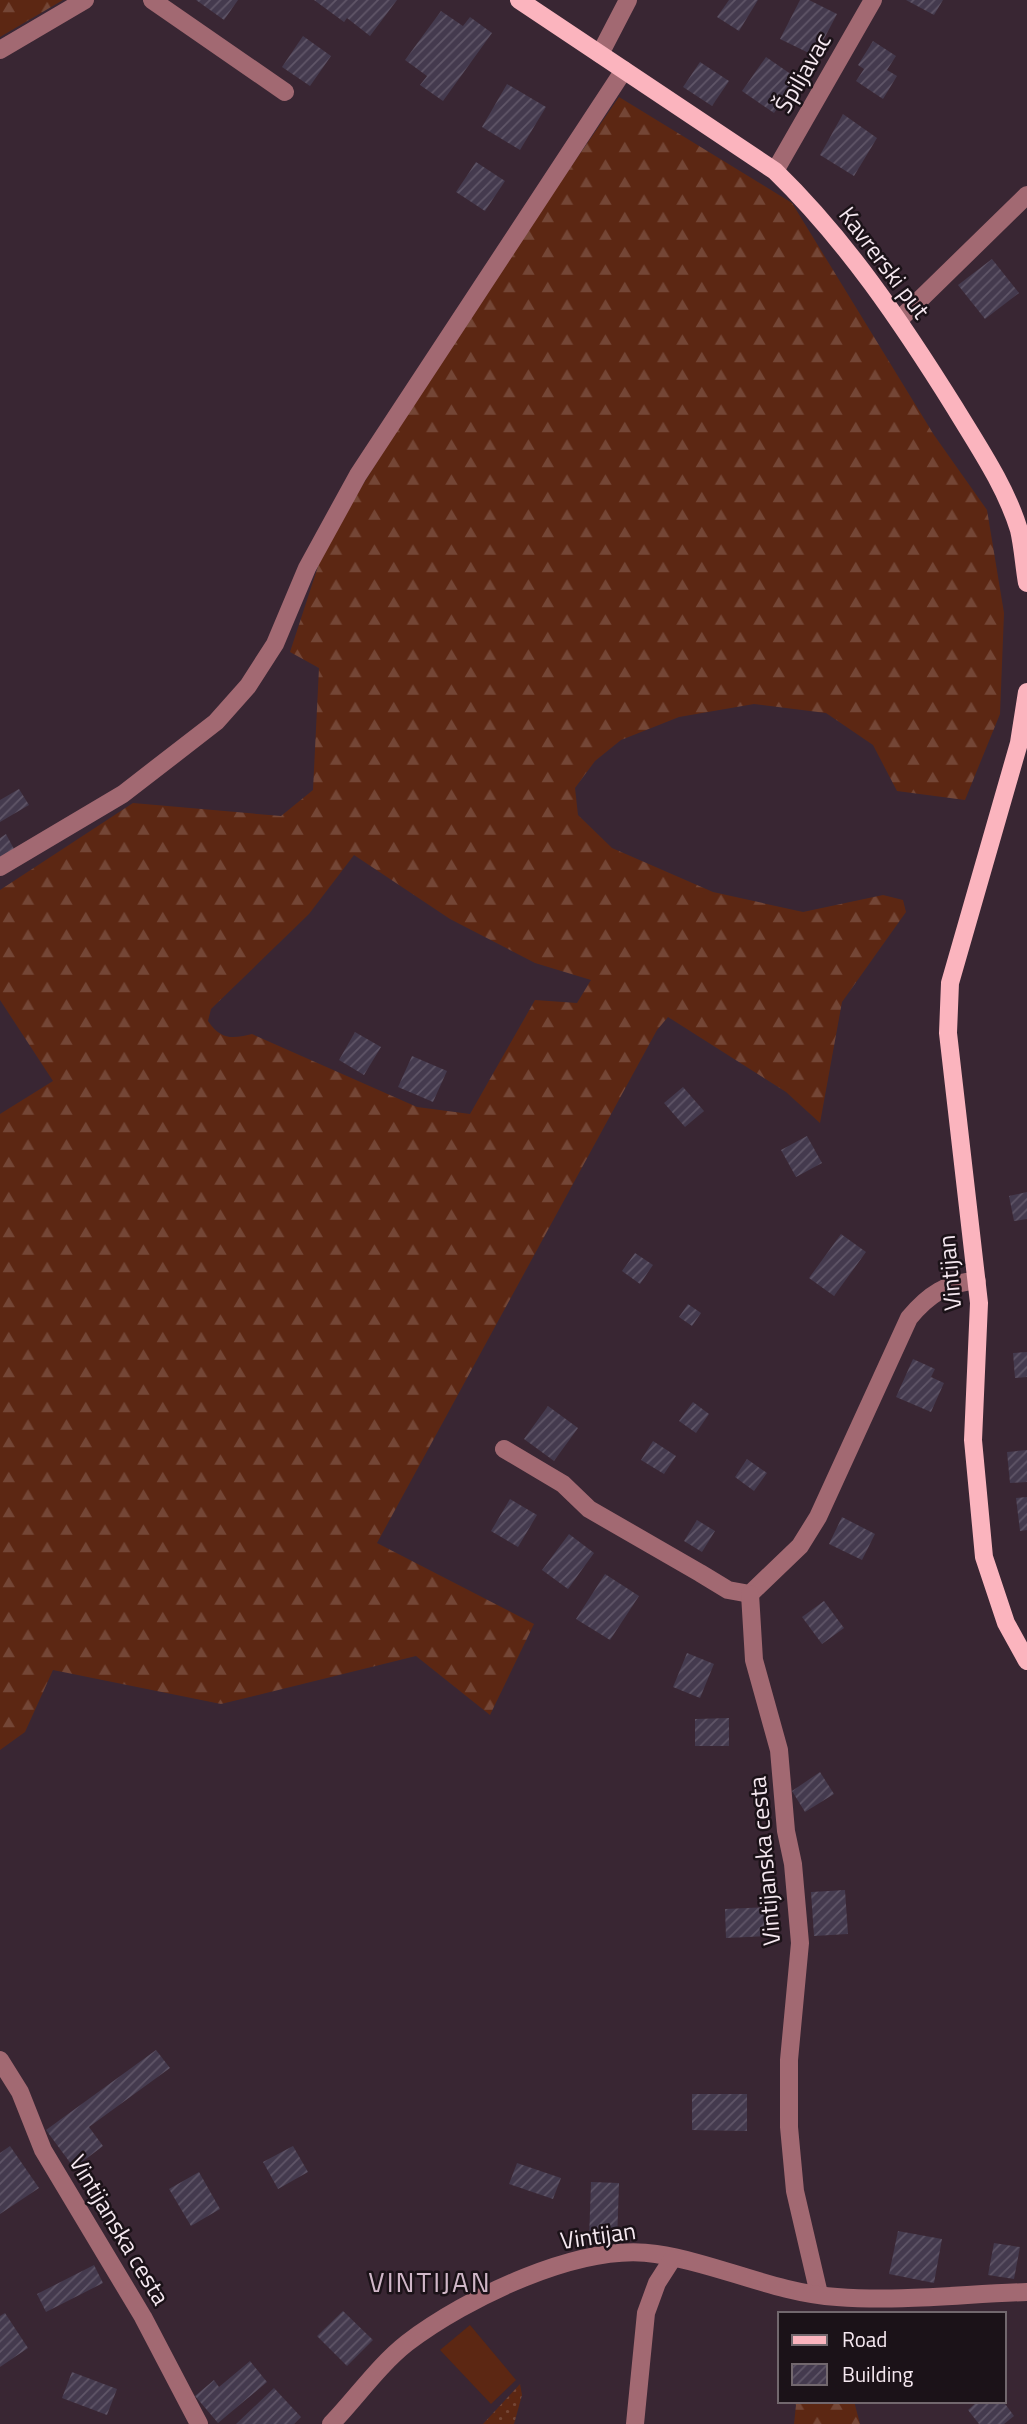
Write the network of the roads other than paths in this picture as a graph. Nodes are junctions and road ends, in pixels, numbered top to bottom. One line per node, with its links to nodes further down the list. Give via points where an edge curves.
1 (85, 0): 6 (street)
2 (152, 0): 9 (street)
3 (519, 0): 7 (main road, Kavrerski put)
4 (628, 0): 7 (street)
5 (873, 0): 10 (street, Špiljavac)
6 (0, 50)
7 (600, 54): 8 (main road, Kavrerski put)
8 (624, 71): 10 (main road, Kavrerski put); 15 (street, via 358,475 307,568 275,644 248,687 216,722 123,794)
9 (285, 92)
10 (775, 170): 12 (main road, Kavrerski put, via 808,203)
11 (1027, 195): 12 (street)
12 (899, 320): 13 (main road, Kavrerski put, via 998,483 1019,531)
13 (1027, 583)
14 (1027, 692): 16 (main road, Vintijan, via 1019,743 950,983 948,1033)
15 (0, 867)
16 (977, 1281): 18 (street, via 946,1286 909,1318 818,1517 800,1546); 19 (main road, Vintijan, via 973,1440 984,1557 1006,1623)
17 (504, 1449): 18 (street, via 562,1484 589,1509 728,1590)
18 (750, 1594): 23 (street, Vintijanska cesta, via 754,1660 781,1764 800,1943 789,2060 789,2127 795,2191)
19 (1027, 1661)
20 (0, 2060): 24 (street, Vintijanska cesta, via 20,2092 43,2150 143,2317)
21 (673, 2258): 23 (street, Vintijan); 25 (street, Vintijan, via 647,2253 569,2261 487,2296 444,2317 405,2345); 26 (street, via 646,2313)
22 (1027, 2292): 23 (street, Vintijan, via 907,2298)
23 (818, 2294)
24 (198, 2424)
25 (331, 2424)
26 (635, 2424)

